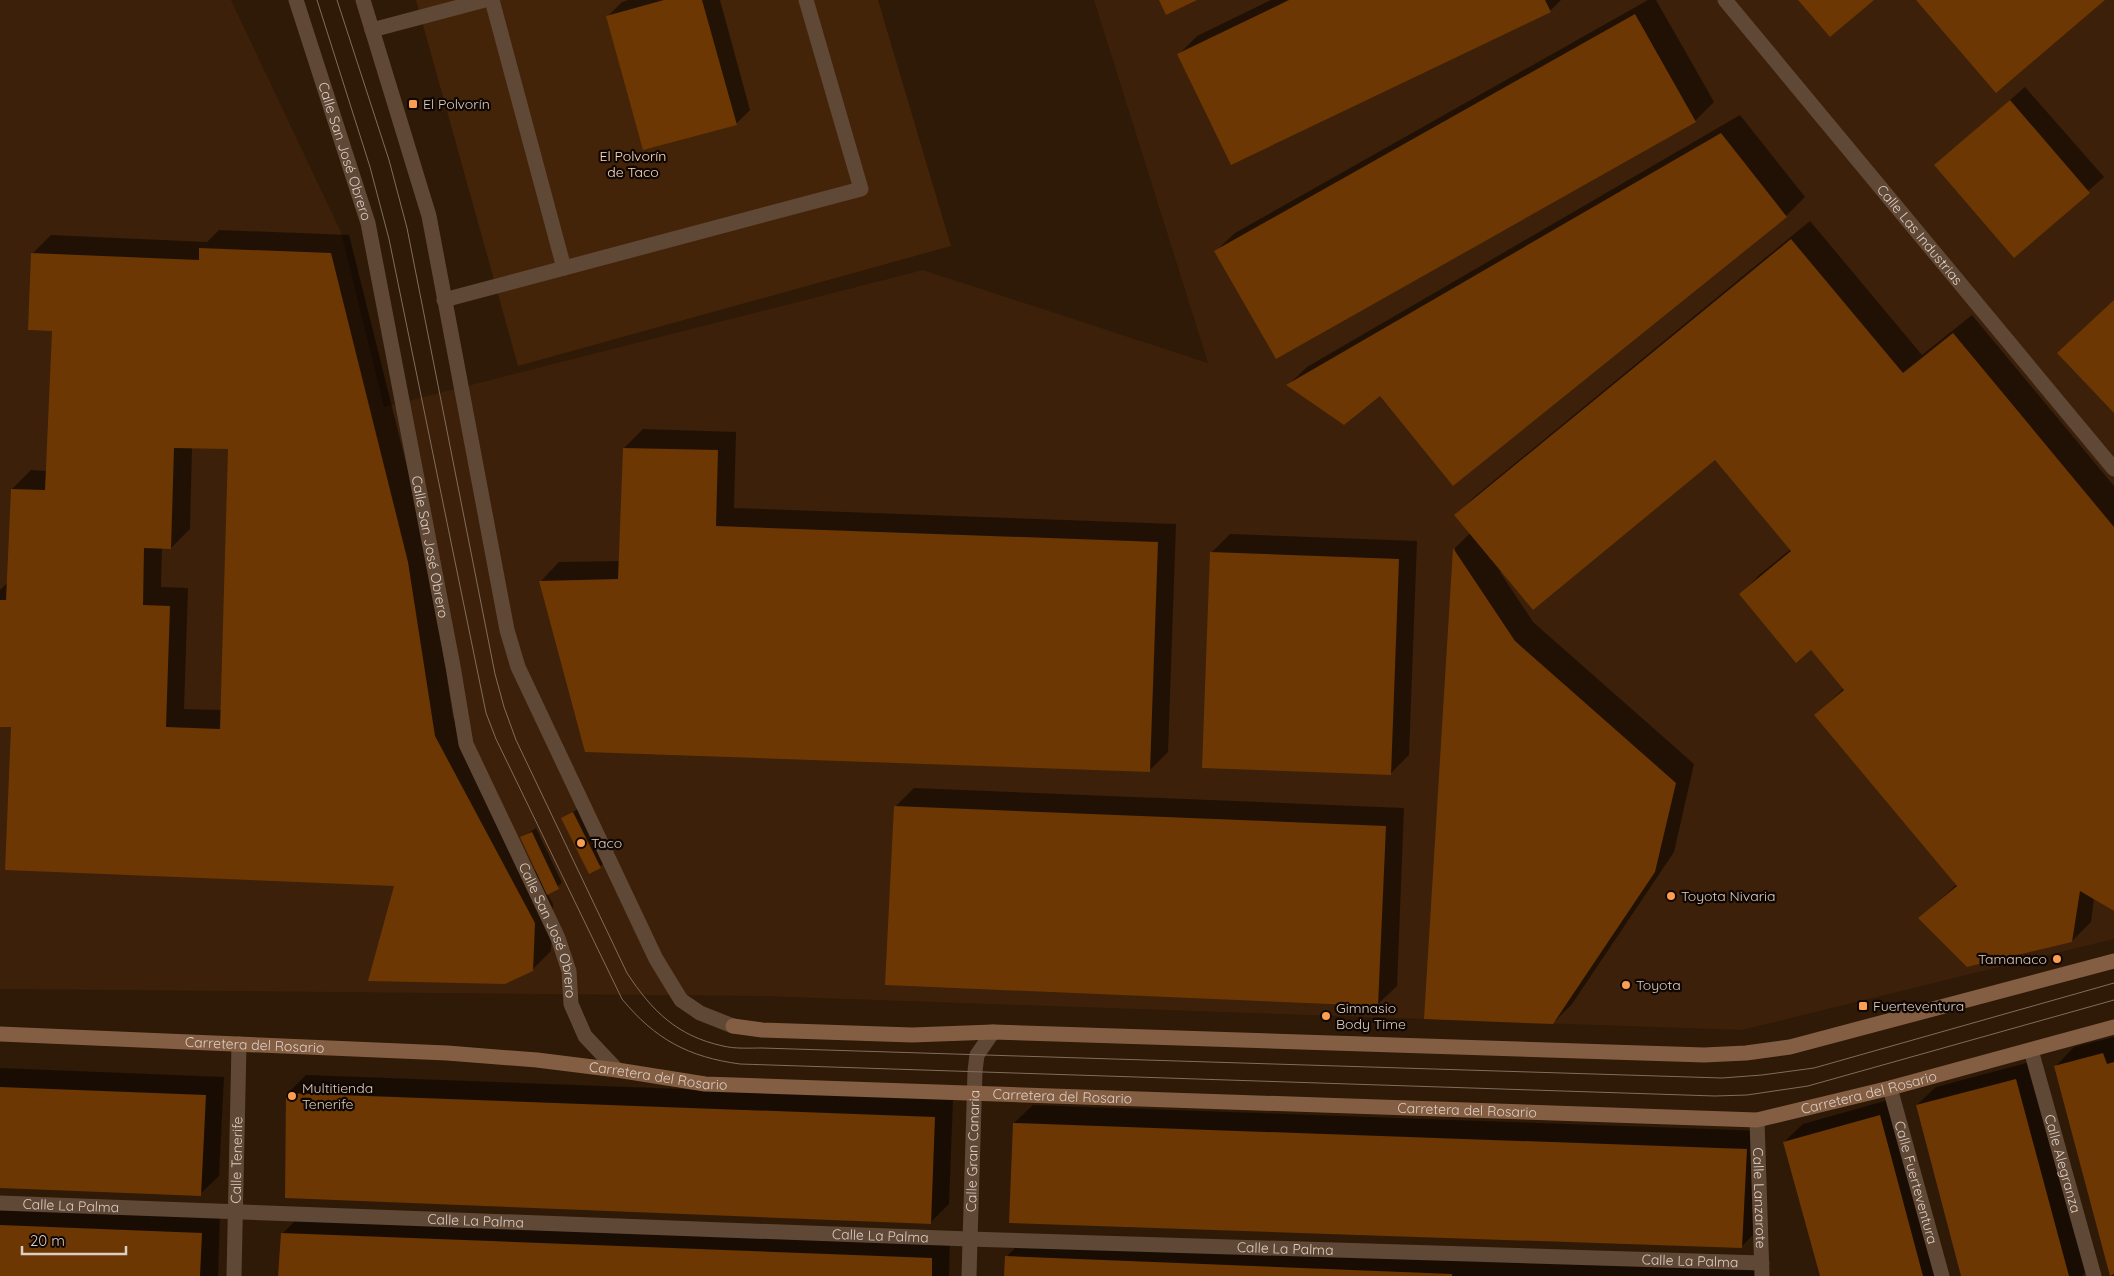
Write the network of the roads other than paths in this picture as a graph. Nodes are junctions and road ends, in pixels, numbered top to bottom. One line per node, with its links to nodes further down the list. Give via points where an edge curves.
1 (296, 0): 18 (street, Calle San José Obrero, via 368,223 466,744 558,938 569,971 571,1004 585,1036)
2 (363, 0): 7 (street)
3 (485, 0): 7 (street)
4 (492, 0): 8 (street)
5 (806, 0): 8 (street, via 861,189)
6 (1725, 0): 10 (street, Calle Las Industrias)
7 (372, 30): 9 (street, via 429,216)
8 (564, 268): 9 (street)
9 (444, 300): 12 (street, via 507,630 518,667 656,959 681,1000 700,1013)
10 (2114, 469)
11 (2114, 962): 14 (main road, via 1790,1047 1746,1053 1649,1054)
12 (733, 1026): 14 (main road, via 762,1030 912,1035)
13 (2114, 1027): 17 (main road, Carretera del Rosario)
14 (993, 1032): 20 (street, Calle Gran Canaria, via 977,1055)
15 (0, 1034): 16 (main road, Carretera del Rosario)
16 (239, 1044): 18 (main road, Carretera del Rosario, via 447,1053); 23 (street, Calle Tenerife)
17 (2031, 1050): 19 (main road, Carretera del Rosario); 29 (street, Calle Alegranza)
18 (617, 1070): 20 (main road, Carretera del Rosario, via 705,1084)
19 (1890, 1088): 21 (main road, Carretera del Rosario); 28 (street, Calle Fuerteventura)
20 (974, 1094): 21 (main road, Carretera del Rosario); 24 (street, Calle Gran Canaria)
21 (1757, 1120): 25 (street, Calle Lanzarote)
22 (0, 1203): 23 (street, Calle La Palma)
23 (235, 1212): 24 (street, Calle La Palma); 26 (street, Calle Tenerife)
24 (969, 1239): 25 (street, Calle La Palma); 27 (street, Calle Gran Canaria)
25 (1762, 1270)
26 (234, 1276)
27 (969, 1276)
28 (1942, 1276)
29 (2094, 1276)

